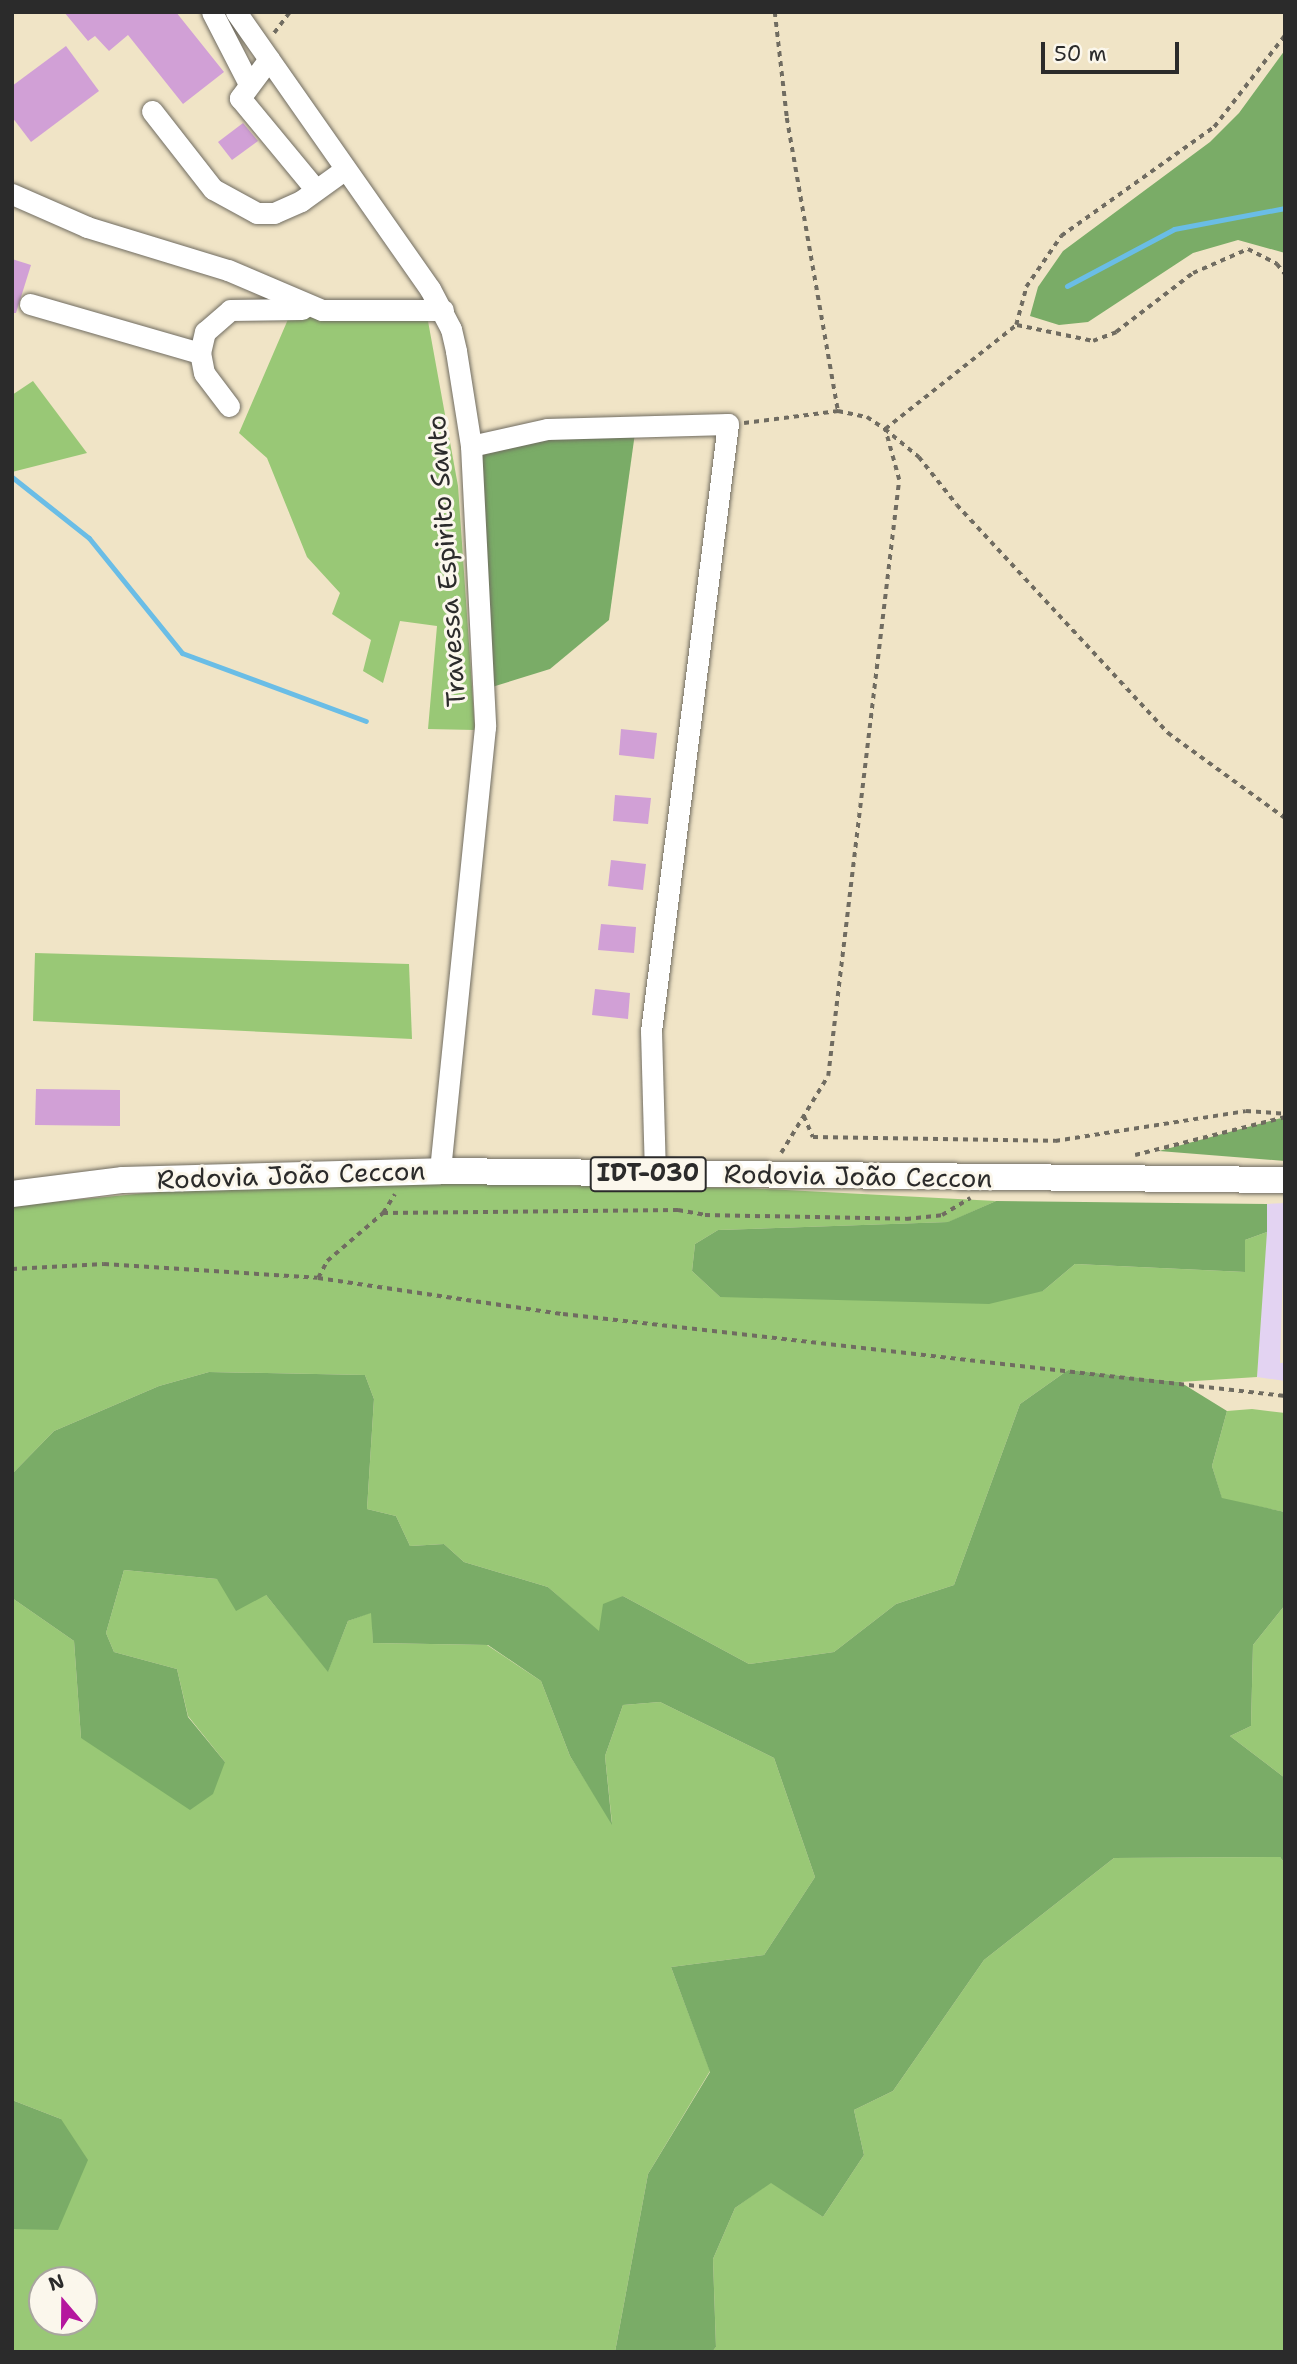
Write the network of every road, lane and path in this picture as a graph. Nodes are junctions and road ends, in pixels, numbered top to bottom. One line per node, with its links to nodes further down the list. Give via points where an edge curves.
1 (212, 12): 7 (street)
2 (236, 12): 6 (street, Travessa Espirito Santo)
3 (290, 12): 6 (path)
4 (775, 12): 19 (path, via 787,118)
5 (1285, 35): 16 (path, via 1214,127 1061,236 1026,287)
6 (265, 54): 7 (street); 9 (street, Travessa Espirito Santo)
7 (248, 82): 10 (street, via 240,98)
8 (152, 111): 10 (street, via 213,189 236,205 274,213)
9 (344, 170): 10 (street); 15 (street, Travessa Espirito Santo)
10 (316, 190)
11 (12, 194): 14 (street, via 87,227 228,270)
12 (1285, 274): 16 (path, via 1277,264 1248,249 1193,272 1116,332 1093,341)
13 (30, 304): 17 (street)
14 (318, 309): 15 (street, via 374,314); 17 (street, via 230,310 205,332)
15 (443, 310): 22 (street, Travessa Espirito Santo, via 456,351)
16 (1016, 325): 21 (path)
17 (200, 353): 18 (street, via 204,373)
18 (229, 406)
19 (838, 411): 20 (path); 21 (path, via 867,417)
20 (728, 425): 22 (street, via 547,429); 28 (street, via 651,1031)
21 (885, 429): 23 (path, via 919,457 957,505 1168,733); 25 (path, via 899,480 828,1076)
22 (471, 446): 27 (street, Travessa Espirito Santo, via 485,727)
23 (1285, 818)
24 (1285, 1115): 25 (path, via 1246,1111 1055,1141 813,1137); 26 (path)
25 (804, 1116): 29 (path)
26 (1159, 1151)
27 (440, 1171): 28 (main road, Rodovia João Ceccon / IDT-030); 33 (main road, Rodovia João Ceccon / IDT-030, via 176,1178)
28 (655, 1174): 29 (main road, Rodovia João Ceccon / IDT-030)
29 (769, 1175): 30 (main road, Rodovia João Ceccon / IDT-030)
30 (991, 1177): 31 (main road, Rodovia João Ceccon / IDT-030); 34 (path, via 967,1201 942,1215 906,1219 705,1215 678,1210)
31 (1285, 1180)
32 (407, 1187): 34 (path, via 396,1192)
33 (12, 1194)
34 (383, 1213): 36 (path, via 327,1261)
35 (12, 1269): 36 (path, via 104,1264)
36 (318, 1278): 37 (path, via 563,1314)
37 (1285, 1396)

